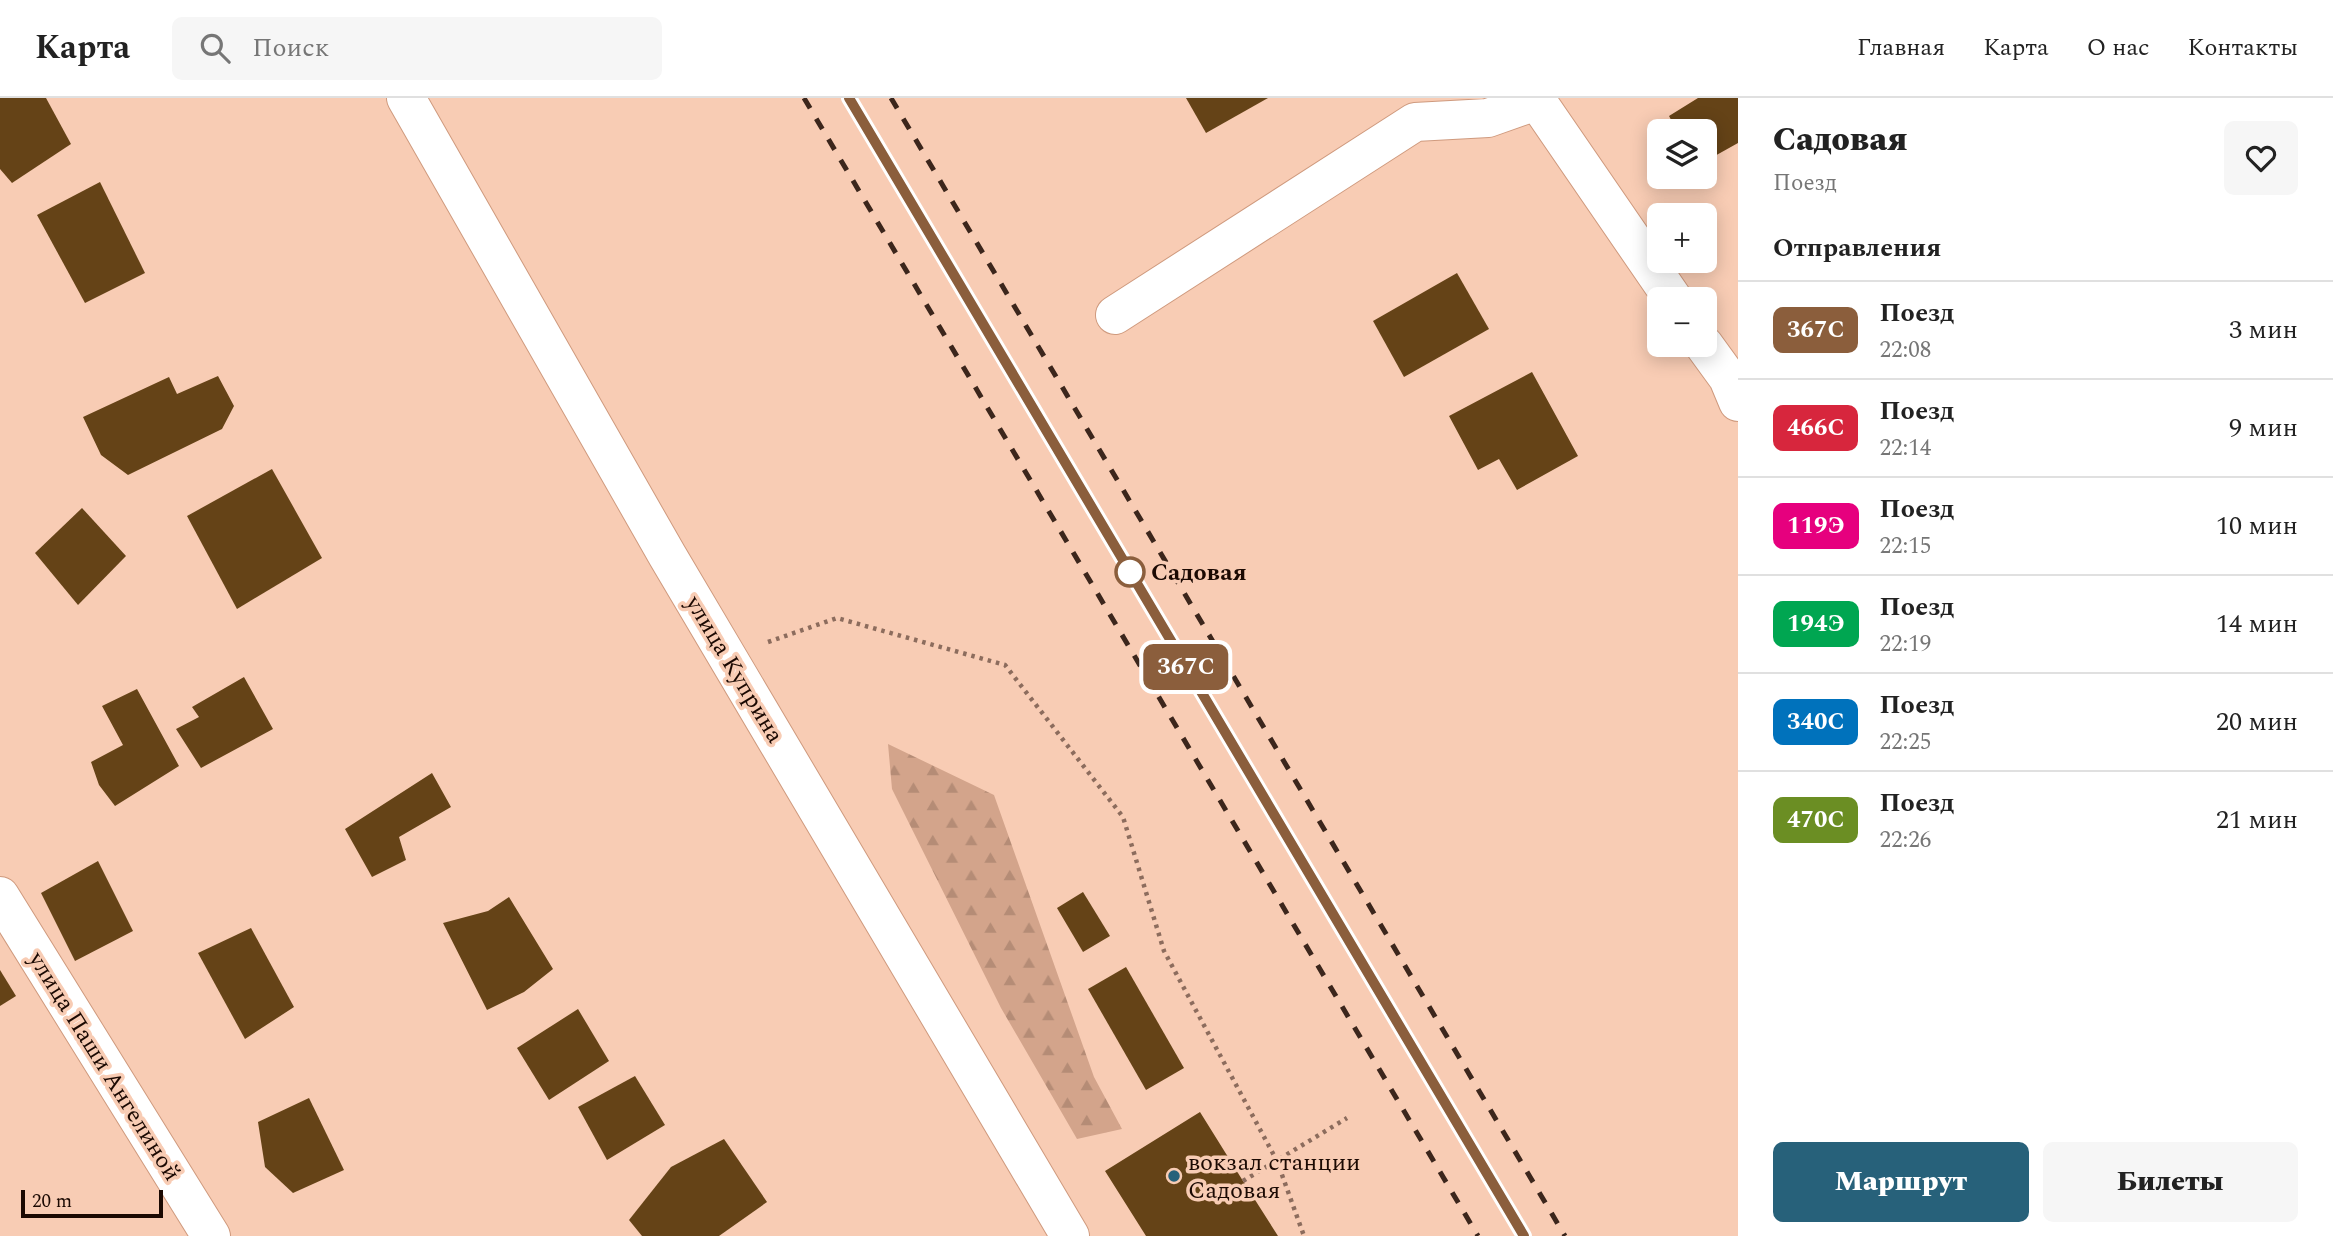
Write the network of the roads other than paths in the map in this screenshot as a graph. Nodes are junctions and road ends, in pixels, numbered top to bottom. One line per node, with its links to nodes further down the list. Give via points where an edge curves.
1 (406, 98): 9 (street, улица Куприна, via 667,555)
2 (1535, 100): 3 (street); 4 (street, via 1488,118 1415,122)
3 (1665, 287)
4 (1115, 315)
5 (1713, 357): 6 (street)
6 (1738, 402)
7 (0, 896): 8 (street, улица Паши Ангелиной)
8 (211, 1236)
9 (1070, 1236)

